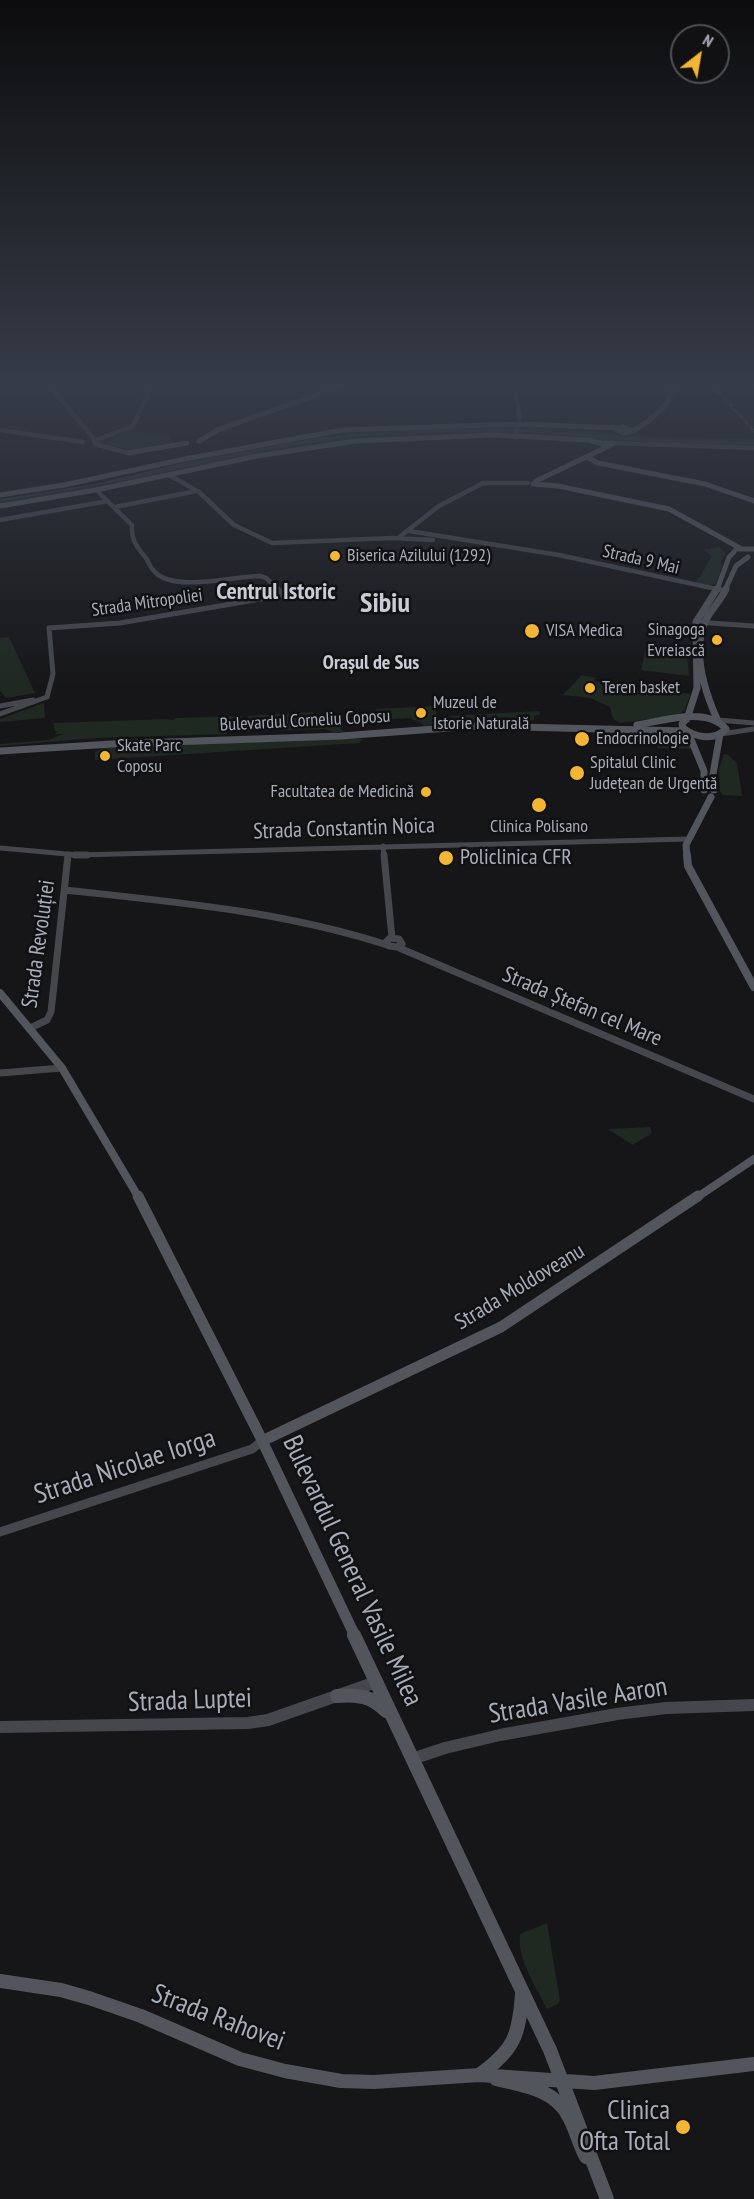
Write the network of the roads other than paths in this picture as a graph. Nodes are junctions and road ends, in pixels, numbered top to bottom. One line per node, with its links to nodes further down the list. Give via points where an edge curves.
1 (60, 486): 9 (main road)
2 (116, 486): 7 (main road)
3 (186, 486): 8 (street)
4 (479, 486): 15 (street, via 439,506)
5 (553, 486): 19 (main road, via 669,509 705,527)
6 (710, 486): 11 (main road)
7 (96, 490): 10 (street); 12 (main road)
8 (196, 491): 13 (street); 16 (street, via 234,525 272,543)
9 (0, 495)
10 (108, 501): 13 (street); 14 (street)
11 (754, 501)
12 (0, 506)
13 (115, 507): 27 (street, Strada Mitropoliei, via 131,525 133,542 154,572 186,581 260,576 284,595 120,623 49,628 53,674 46,697)
14 (0, 520)
15 (409, 531): 16 (street); 17 (street, Strada 9 Mai)
16 (398, 538): 17 (street)
17 (450, 540): 21 (street, Strada 9 Mai, via 537,551)
18 (754, 549): 19 (main road)
19 (737, 550): 20 (main road, via 740,556); 21 (main road, via 729,557)
20 (752, 557): 22 (main road, via 735,566)
21 (717, 590): 22 (street, Strada 9 Mai); 23 (main road)
22 (726, 591): 24 (main road)
23 (696, 622): 24 (street); 26 (main road)
24 (705, 622): 25 (street); 26 (main road)
25 (754, 626)
26 (698, 647): 30 (main road, via 697,688); 31 (main road, via 708,699)
27 (27, 703): 28 (street); 29 (street)
28 (0, 706)
29 (0, 714)
30 (686, 719): 31 (main road, Bulevardul Corneliu Coposu); 33 (main road, Bulevardul Corneliu Coposu); 34 (main road, via 682,725)
31 (717, 719): 32 (street, Bulevardul Corneliu Coposu); 35 (main road, via 726,727)
32 (753, 724): 35 (street, Bulevardul Corneliu Coposu)
33 (611, 728): 34 (main road, Bulevardul Corneliu Coposu); 36 (main road, Bulevardul Corneliu Coposu, via 476,726)
34 (687, 732): 35 (main road, Bulevardul Corneliu Coposu); 37 (main road, via 704,771)
35 (720, 734): 37 (main road)
36 (0, 751)
37 (708, 793): 38 (main road)
38 (689, 838): 39 (street, Strada Constantin Noica); 46 (main road, via 686,852 691,874)
39 (383, 846): 41 (street, Strada Constantin Noica); 43 (street)
40 (0, 848): 41 (street, Strada Constantin Noica)
41 (68, 855): 42 (street, Strada Revoluției)
42 (64, 890): 44 (street, via 303,920 341,928); 48 (street, Strada Revoluției, via 51,1012 46,1022)
43 (392, 938): 44 (street, via 386,940); 45 (street, via 402,941)
44 (387, 945): 45 (street)
45 (397, 946): 51 (street, Strada Ștefan cel Mare)
46 (754, 987)
47 (0, 993): 48 (main road, Bulevardul General Vasile Milea)
48 (30, 1028): 49 (main road, Bulevardul General Vasile Milea)
49 (62, 1068): 50 (street); 53 (main road, Bulevardul General Vasile Milea, via 159,1233)
50 (0, 1073)
51 (754, 1099)
52 (754, 1159): 53 (main road, Strada Moldoveanu, via 501,1327)
53 (262, 1441): 54 (street, Strada Nicolae Iorga, via 252,1449); 55 (main road, Bulevardul General Vasile Milea)
54 (0, 1532)
55 (376, 1682): 56 (street, Strada Luptei); 58 (main road, Bulevardul General Vasile Milea)
56 (337, 1696): 58 (main road, via 367,1696); 59 (street, Strada Luptei, via 248,1723)
57 (754, 1705): 60 (street, Strada Vasile Aaron, via 617,1714 500,1735)
58 (393, 1720): 60 (main road, Bulevardul General Vasile Milea)
59 (0, 1727)
60 (412, 1760): 62 (main road, Bulevardul General Vasile Milea)
61 (0, 1981): 64 (main road, Strada Rahovei, via 61,1990 107,2004 240,2059 285,2072 374,2082)
62 (522, 1991): 64 (main road, via 516,2040 499,2061); 65 (main road, Bulevardul General Vasile Milea)
63 (754, 2064): 65 (main road, Strada Rahovei, via 652,2078)
64 (479, 2075): 65 (main road, Strada Rahovei); 66 (main road, via 556,2098 569,2116)
65 (564, 2082): 66 (main road, Bulevardul General Vasile Milea)
66 (600, 2182): 67 (main road, Bulevardul General Vasile Milea)
67 (607, 2199)

